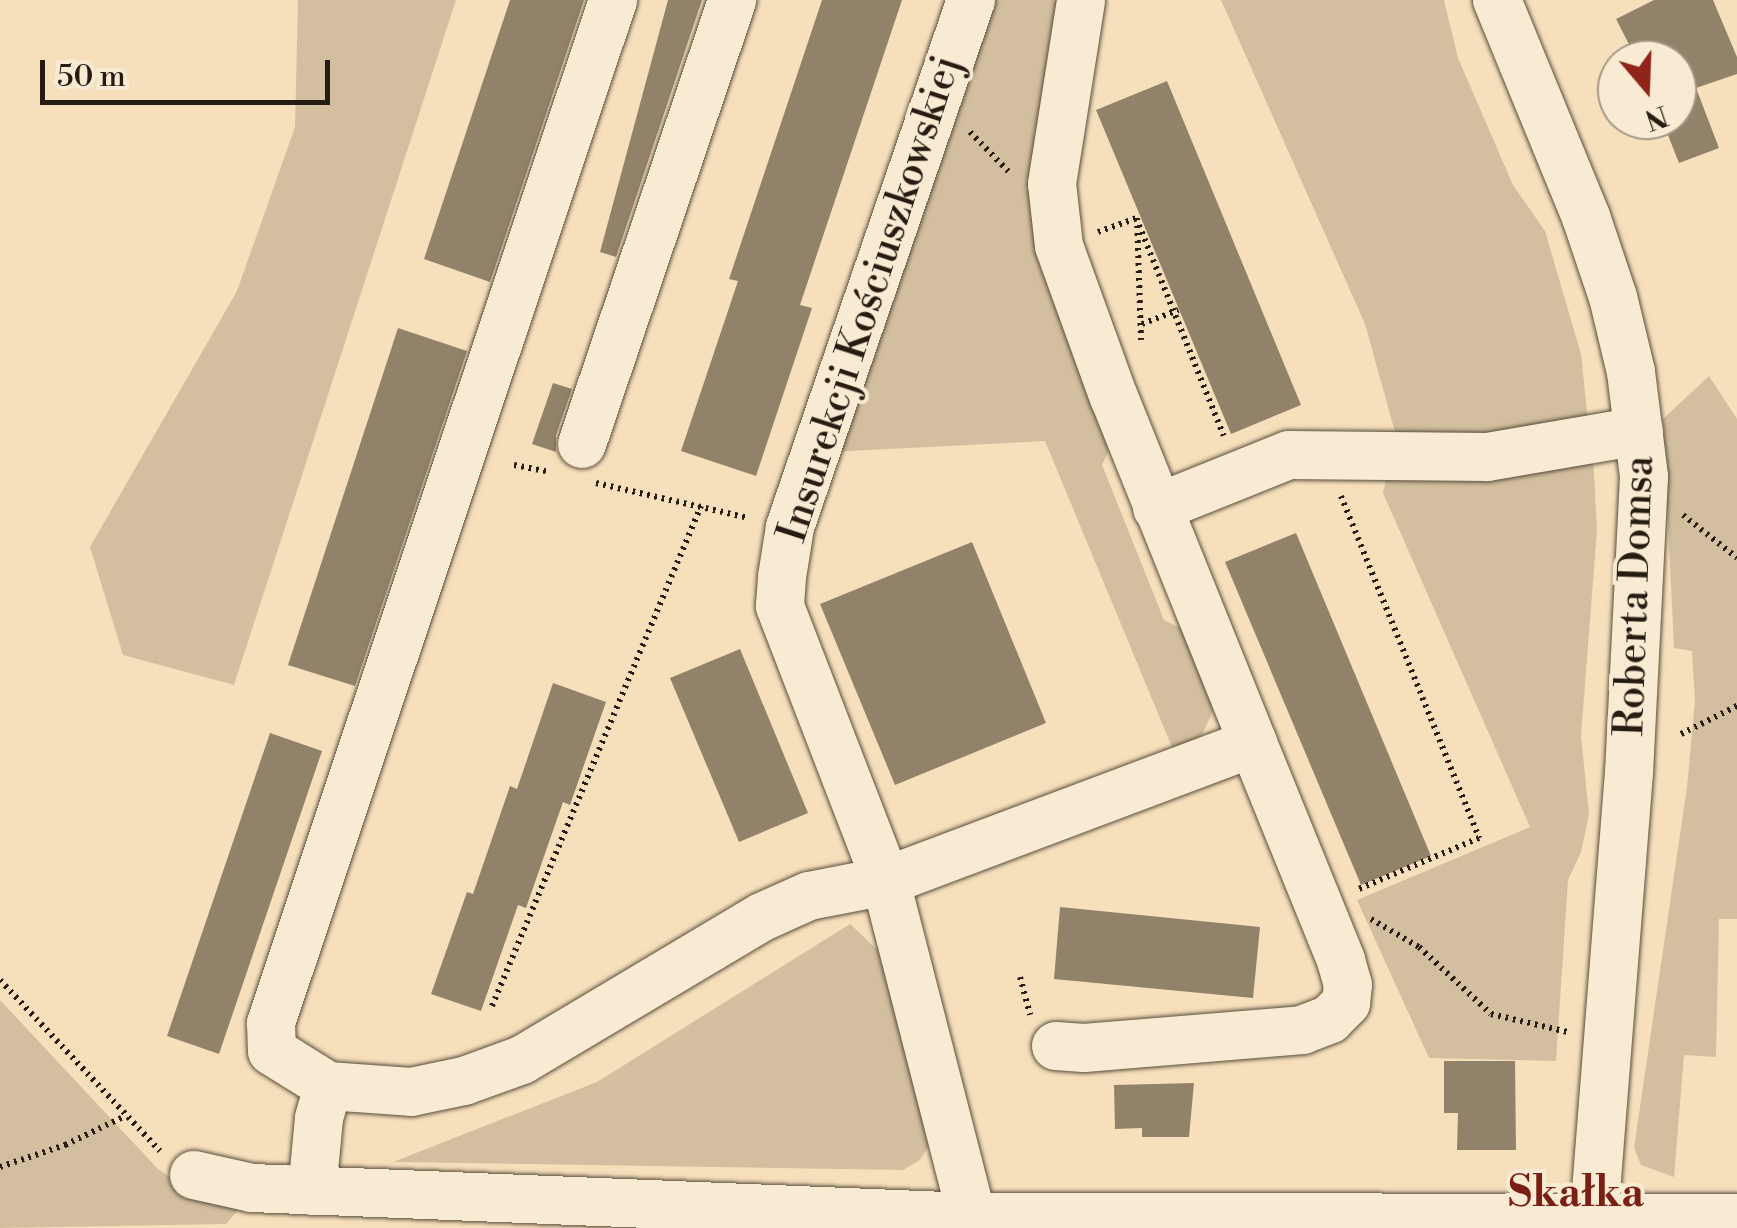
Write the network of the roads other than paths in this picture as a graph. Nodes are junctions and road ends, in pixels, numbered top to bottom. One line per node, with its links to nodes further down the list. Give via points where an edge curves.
1 (613, 0): 12 (street, via 271,1023 272,1050)
2 (732, 0): 7 (street)
3 (971, 0): 10 (street, Insurekcji Kościuszkowskiej, via 790,527 780,606)
4 (1082, 0): 8 (street, via 1052,184 1056,231)
5 (1497, 0): 6 (street, Roberta Domsa, via 1614,297)
6 (1639, 432): 8 (street, via 1487,457 1288,456); 17 (street, Roberta Domsa, via 1642,568)
7 (574, 466)
8 (1156, 508): 9 (street)
9 (1253, 743): 10 (street); 11 (street, via 1341,960 1346,1004 1302,1030 1084,1048)
10 (886, 882): 12 (street, via 809,896 762,917 522,1060 411,1092); 15 (street, Insurekcji Kościuszkowskiej)
11 (1047, 1034)
12 (328, 1086): 14 (street)
13 (194, 1175): 14 (street, via 226,1185)
14 (312, 1191): 15 (street)
15 (972, 1217): 17 (street)
16 (1737, 1218): 17 (street)
17 (1594, 1222)

